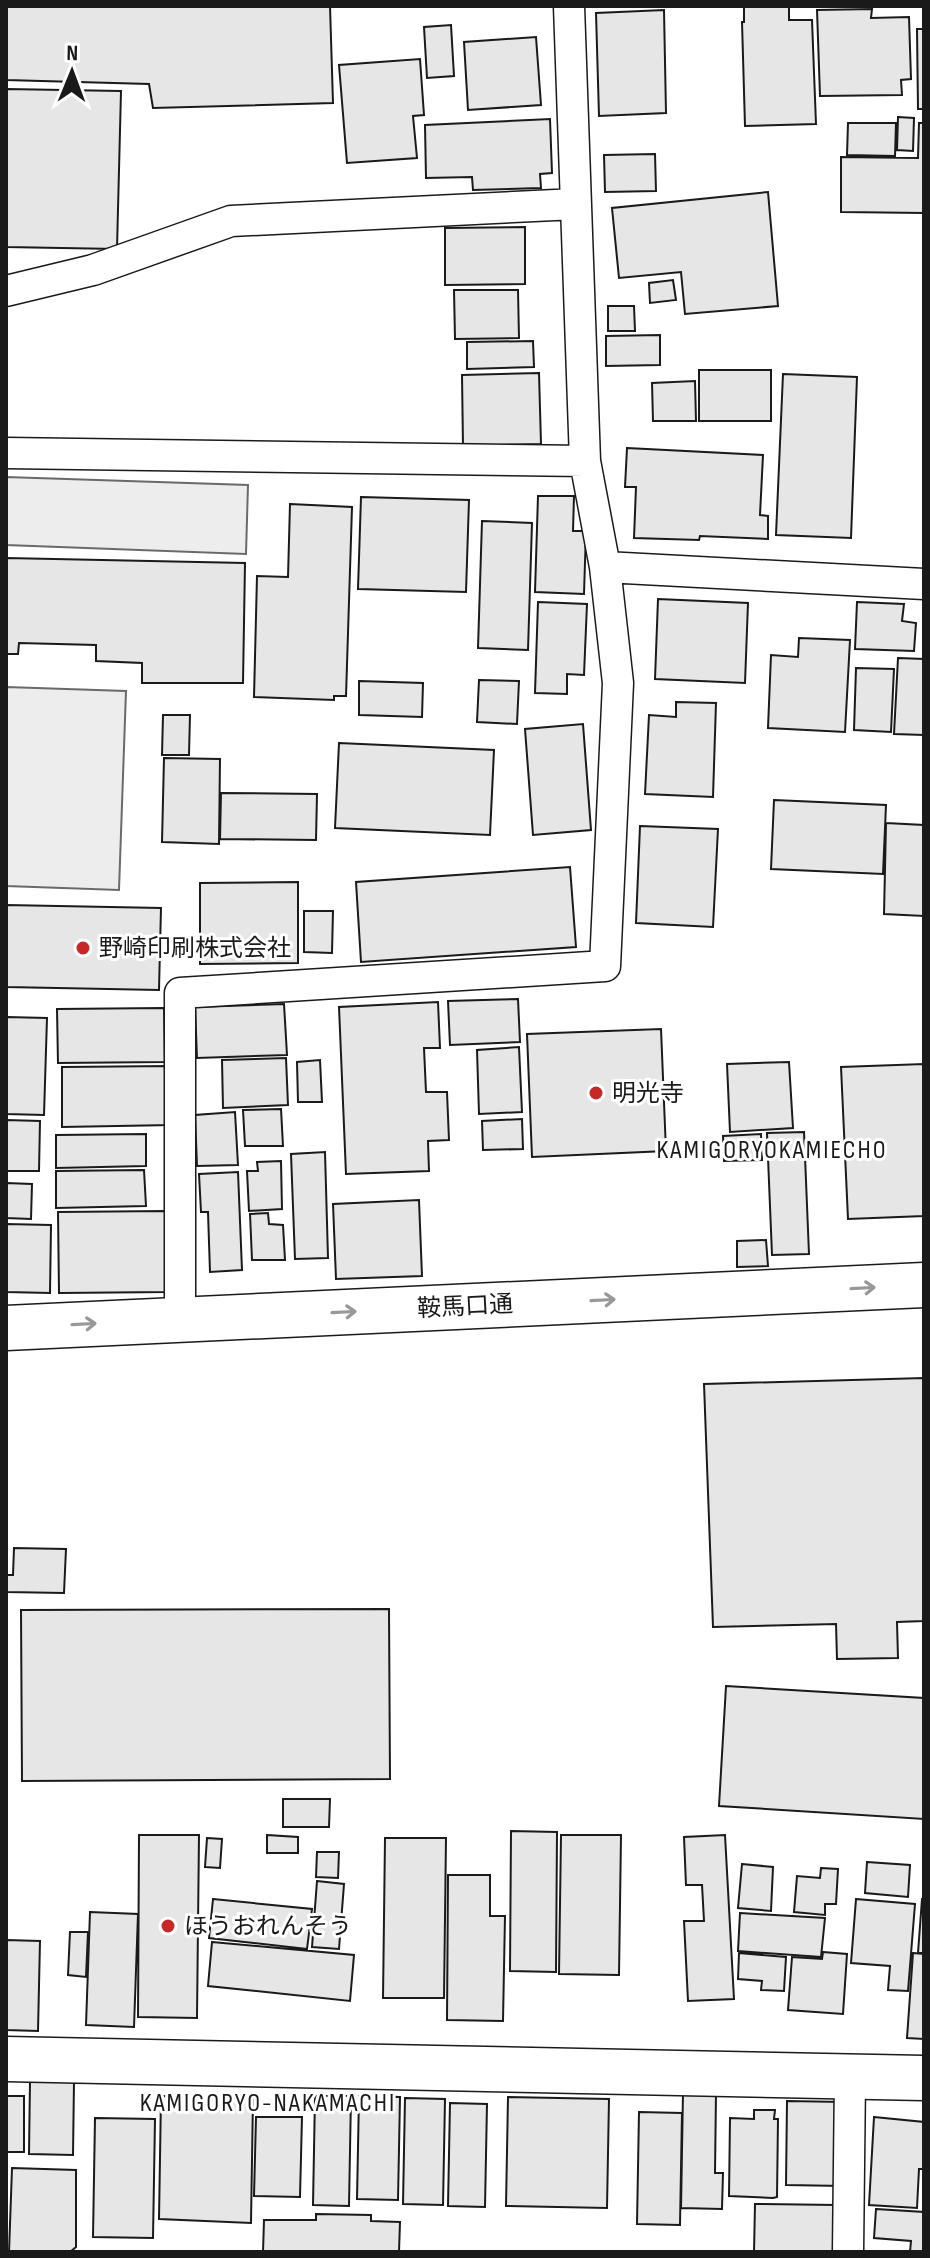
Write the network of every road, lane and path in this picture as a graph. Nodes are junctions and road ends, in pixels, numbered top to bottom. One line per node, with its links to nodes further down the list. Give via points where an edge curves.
1 (569, 6): 2 (lane)
2 (576, 204): 3 (lane, via 231,221 93,270); 5 (lane)
3 (6, 291)
4 (6, 453): 5 (lane)
5 (585, 461): 6 (lane)
6 (605, 567): 7 (lane); 9 (lane, via 618,683 605,966 180,993)
7 (924, 584)
8 (924, 1285): 9 (street, 鞍馬口通, one-way to 8)
9 (180, 1319): 10 (street, 鞍馬口通, one-way to 9)
10 (6, 1328)
11 (6, 2059): 12 (street)
12 (850, 2077): 13 (street); 14 (lane)
13 (924, 2078)
14 (848, 2252)

